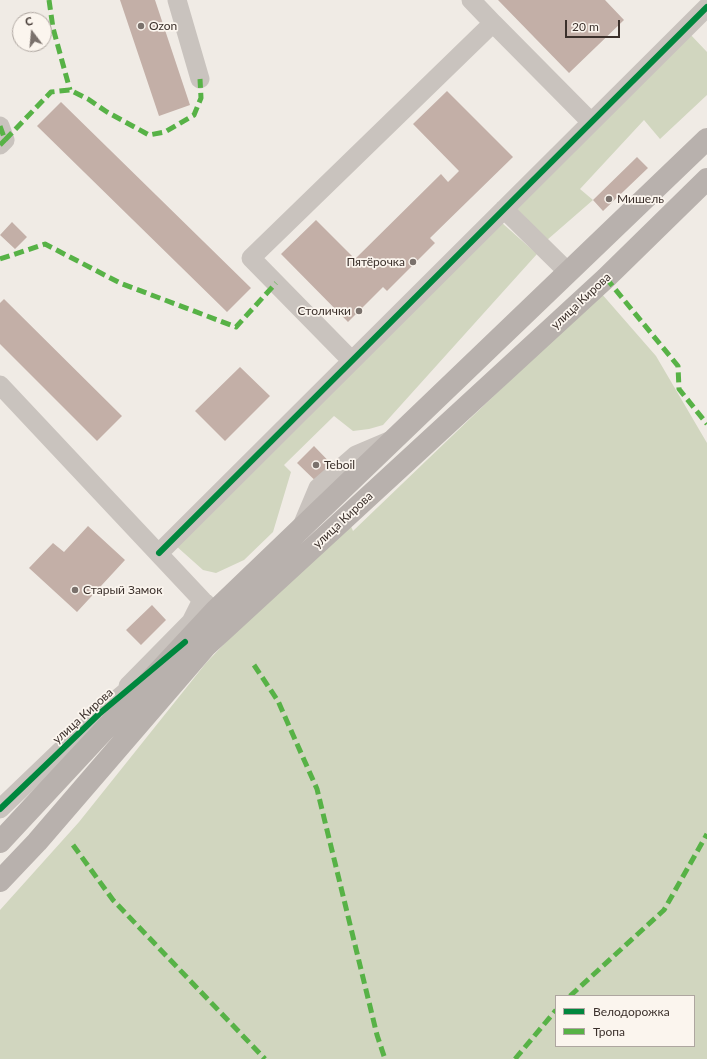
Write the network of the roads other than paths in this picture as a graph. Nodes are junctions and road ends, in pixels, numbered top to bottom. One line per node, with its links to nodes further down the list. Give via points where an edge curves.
1 (177, 0): 5 (street)
2 (471, 0): 4 (street)
3 (707, 7): 6 (street)
4 (493, 22): 6 (street); 13 (street, via 251,258)
5 (200, 79)
6 (591, 122): 11 (street)
7 (0, 126): 9 (street, via 5,140)
8 (707, 139): 12 (main road, улица Кирова)
9 (0, 144)
10 (707, 181): 16 (main road, улица Кирова, via 606,278)
11 (504, 209): 12 (street); 13 (street)
12 (568, 272): 16 (main road, улица Кирова)
13 (352, 361): 15 (street)
14 (0, 385): 15 (street)
15 (159, 553): 16 (street)
16 (215, 612): 17 (main road, улица Кирова); 18 (street, улица Кирова, via 191,622); 21 (main road, улица Кирова, via 205,647 37,842)
17 (185, 642): 18 (street, улица Кирова); 20 (main road, улица Кирова)
18 (100, 714): 19 (street, улица Кирова)
19 (0, 809)
20 (0, 842)
21 (0, 881)

